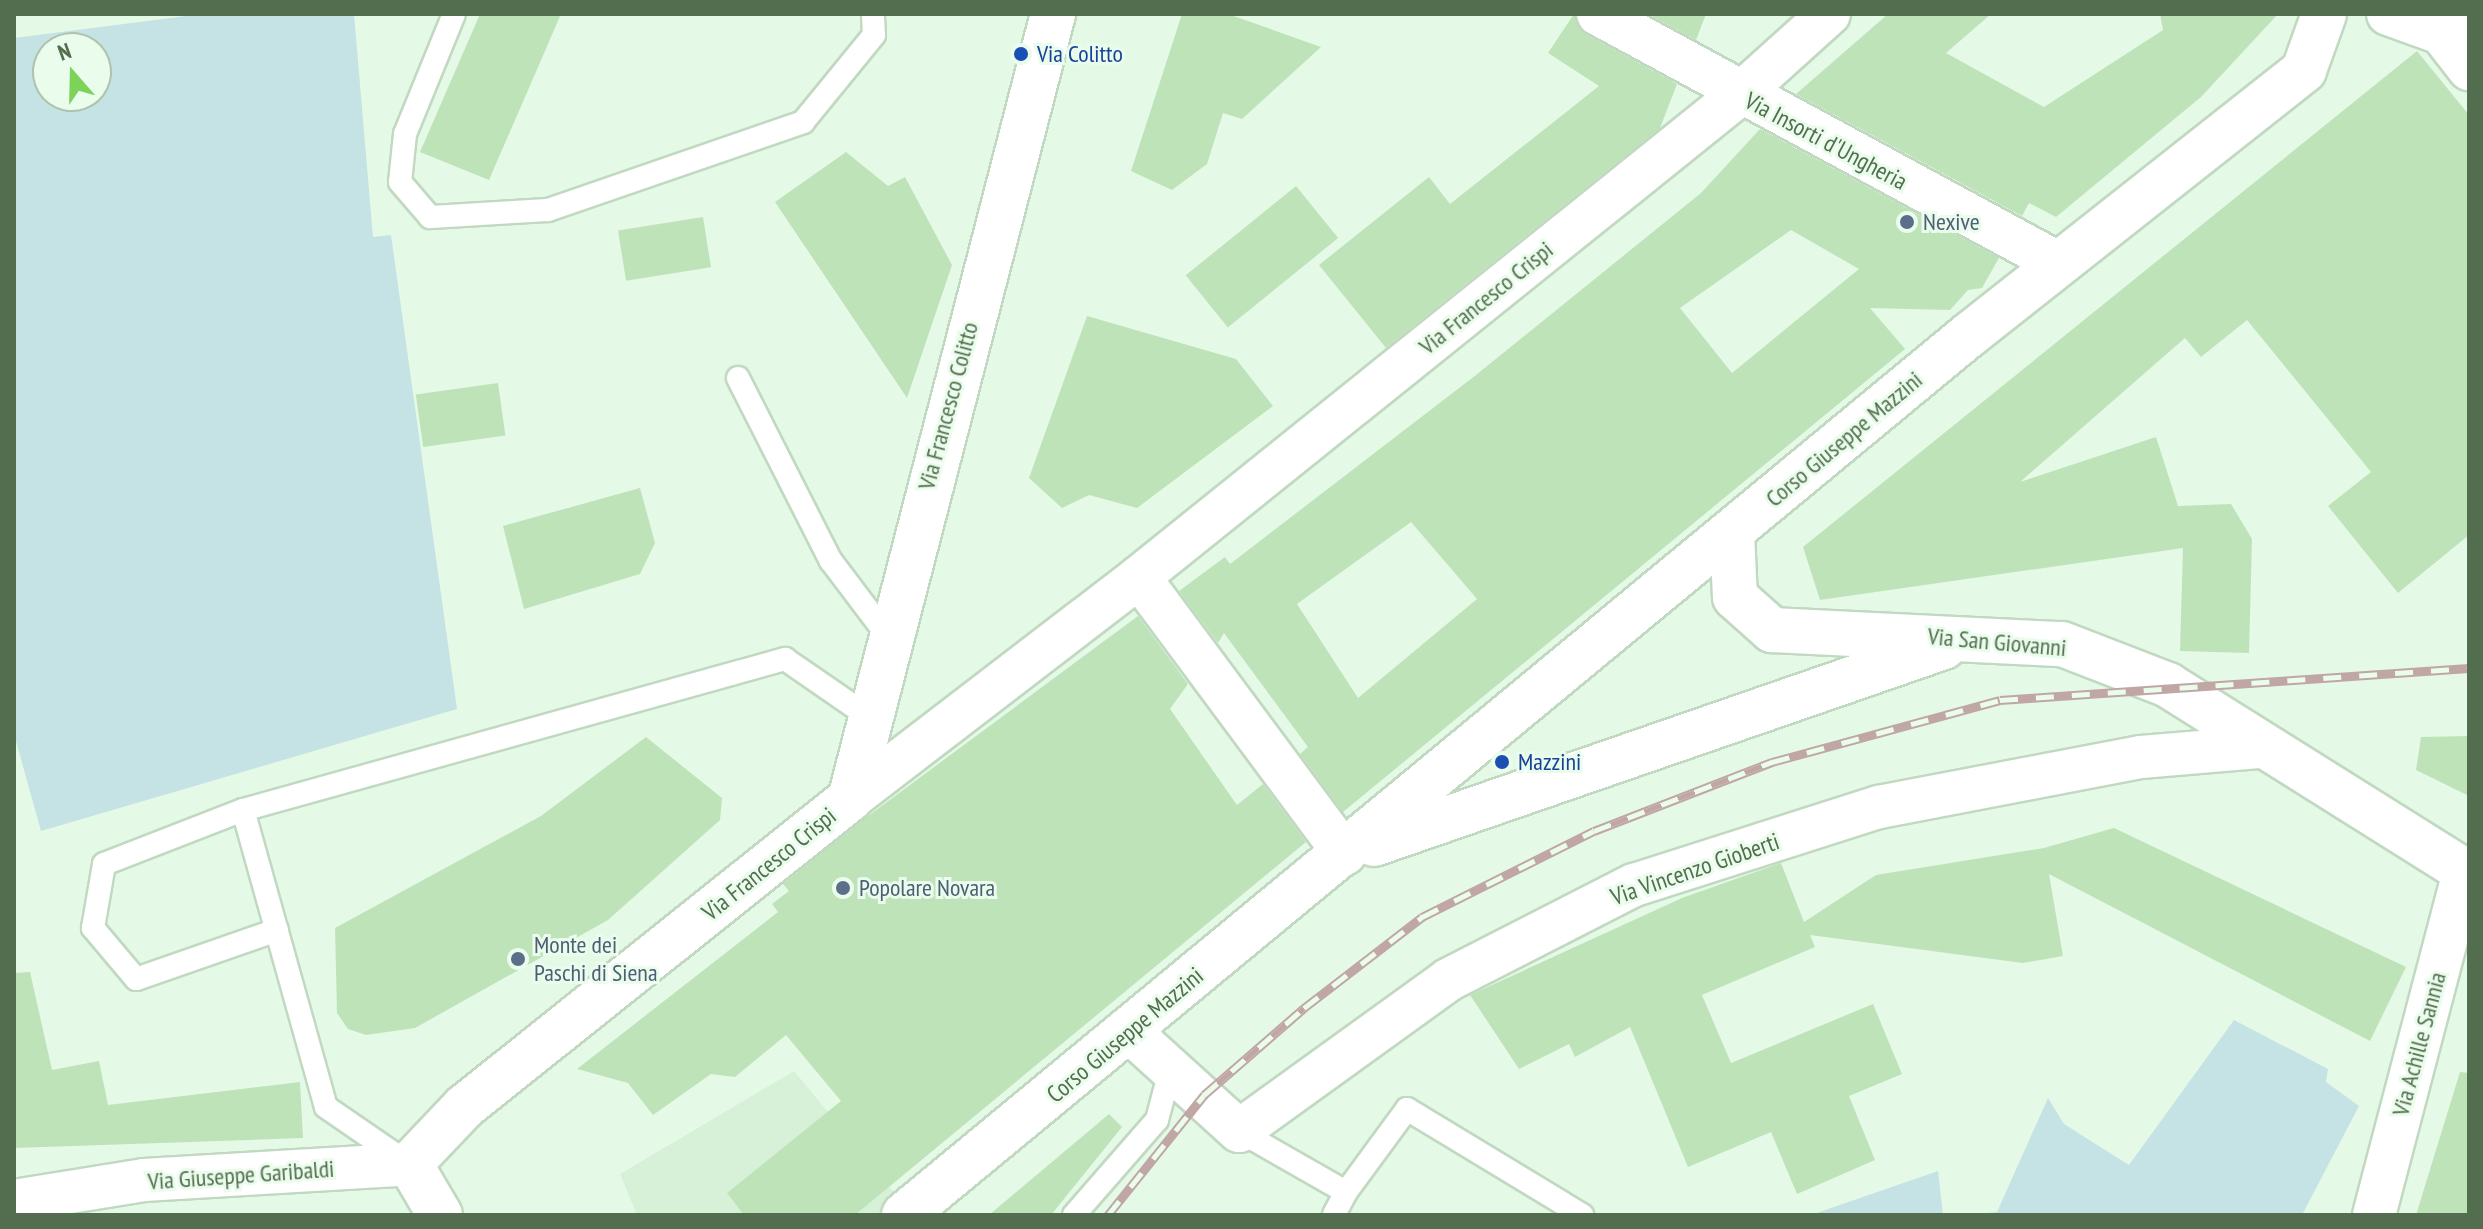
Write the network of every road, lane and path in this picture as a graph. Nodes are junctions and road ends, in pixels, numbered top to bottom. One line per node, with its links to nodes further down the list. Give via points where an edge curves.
1 (454, 14): 2 (lane, via 405,134 400,182 430,217 548,210 803,122 874,35)
2 (873, 14)
3 (1053, 14): 15 (main road, Via Francesco Colitto)
4 (1598, 14): 10 (street, Via Insorti d'Ungheria)
5 (1829, 14): 10 (street, Via Francesco Crispi)
6 (2324, 14): 11 (main road, Corso Giuseppe Mazzini, via 2304,70)
7 (2388, 14): 8 (street)
8 (2455, 28): 9 (street)
9 (2469, 69)
10 (1739, 95): 11 (street, Via Insorti d'Ungheria); 14 (street, Via Francesco Crispi)
11 (2058, 263): 13 (main road, Corso Giuseppe Mazzini)
12 (738, 378): 15 (lane, via 831,561)
13 (1732, 532): 16 (main road, Via San Giovanni, via 1735,597 1772,630); 21 (main road, Corso Giuseppe Mazzini)
14 (1139, 577): 19 (street, Via Francesco Crispi); 21 (street)
15 (887, 635): 17 (main road, Via Francesco Colitto)
16 (1980, 636): 18 (main road, Via San Giovanni, via 2062,644 2168,685); 21 (main road, Corso Giuseppe Mazzini, via 1817,686)
17 (869, 717): 19 (main road, Via Francesco Colitto); 20 (lane, via 785,659)
18 (2259, 747): 22 (main road, Via San Giovanni); 26 (street, Via Vincenzo Gioberti, via 2141,757 1879,807 1634,885 1448,980)
19 (850, 799): 27 (main road, Via Francesco Crispi, via 464,1107)
20 (243, 810): 23 (lane); 23 (lane, via 104,864 93,928 136,979)
21 (1345, 854): 24 (main road, Corso Giuseppe Mazzini)
22 (2466, 874): 35 (street, Via Achille Sannia)
23 (277, 930): 27 (lane, via 326,1107)
24 (1131, 1033): 25 (street); 31 (main road, Corso Giuseppe Mazzini)
25 (1171, 1067): 26 (street); 32 (lane, via 1157,1120)
26 (1239, 1131): 28 (lane)
27 (410, 1164): 29 (street, Via Giuseppe Garibaldi, via 144,1180); 30 (main road)
28 (1346, 1192): 33 (lane); 34 (lane, via 1407,1109)
29 (14, 1201)
30 (440, 1215)
31 (904, 1215)
32 (1074, 1215)
33 (1334, 1215)
34 (1582, 1215)
35 (2374, 1215)

